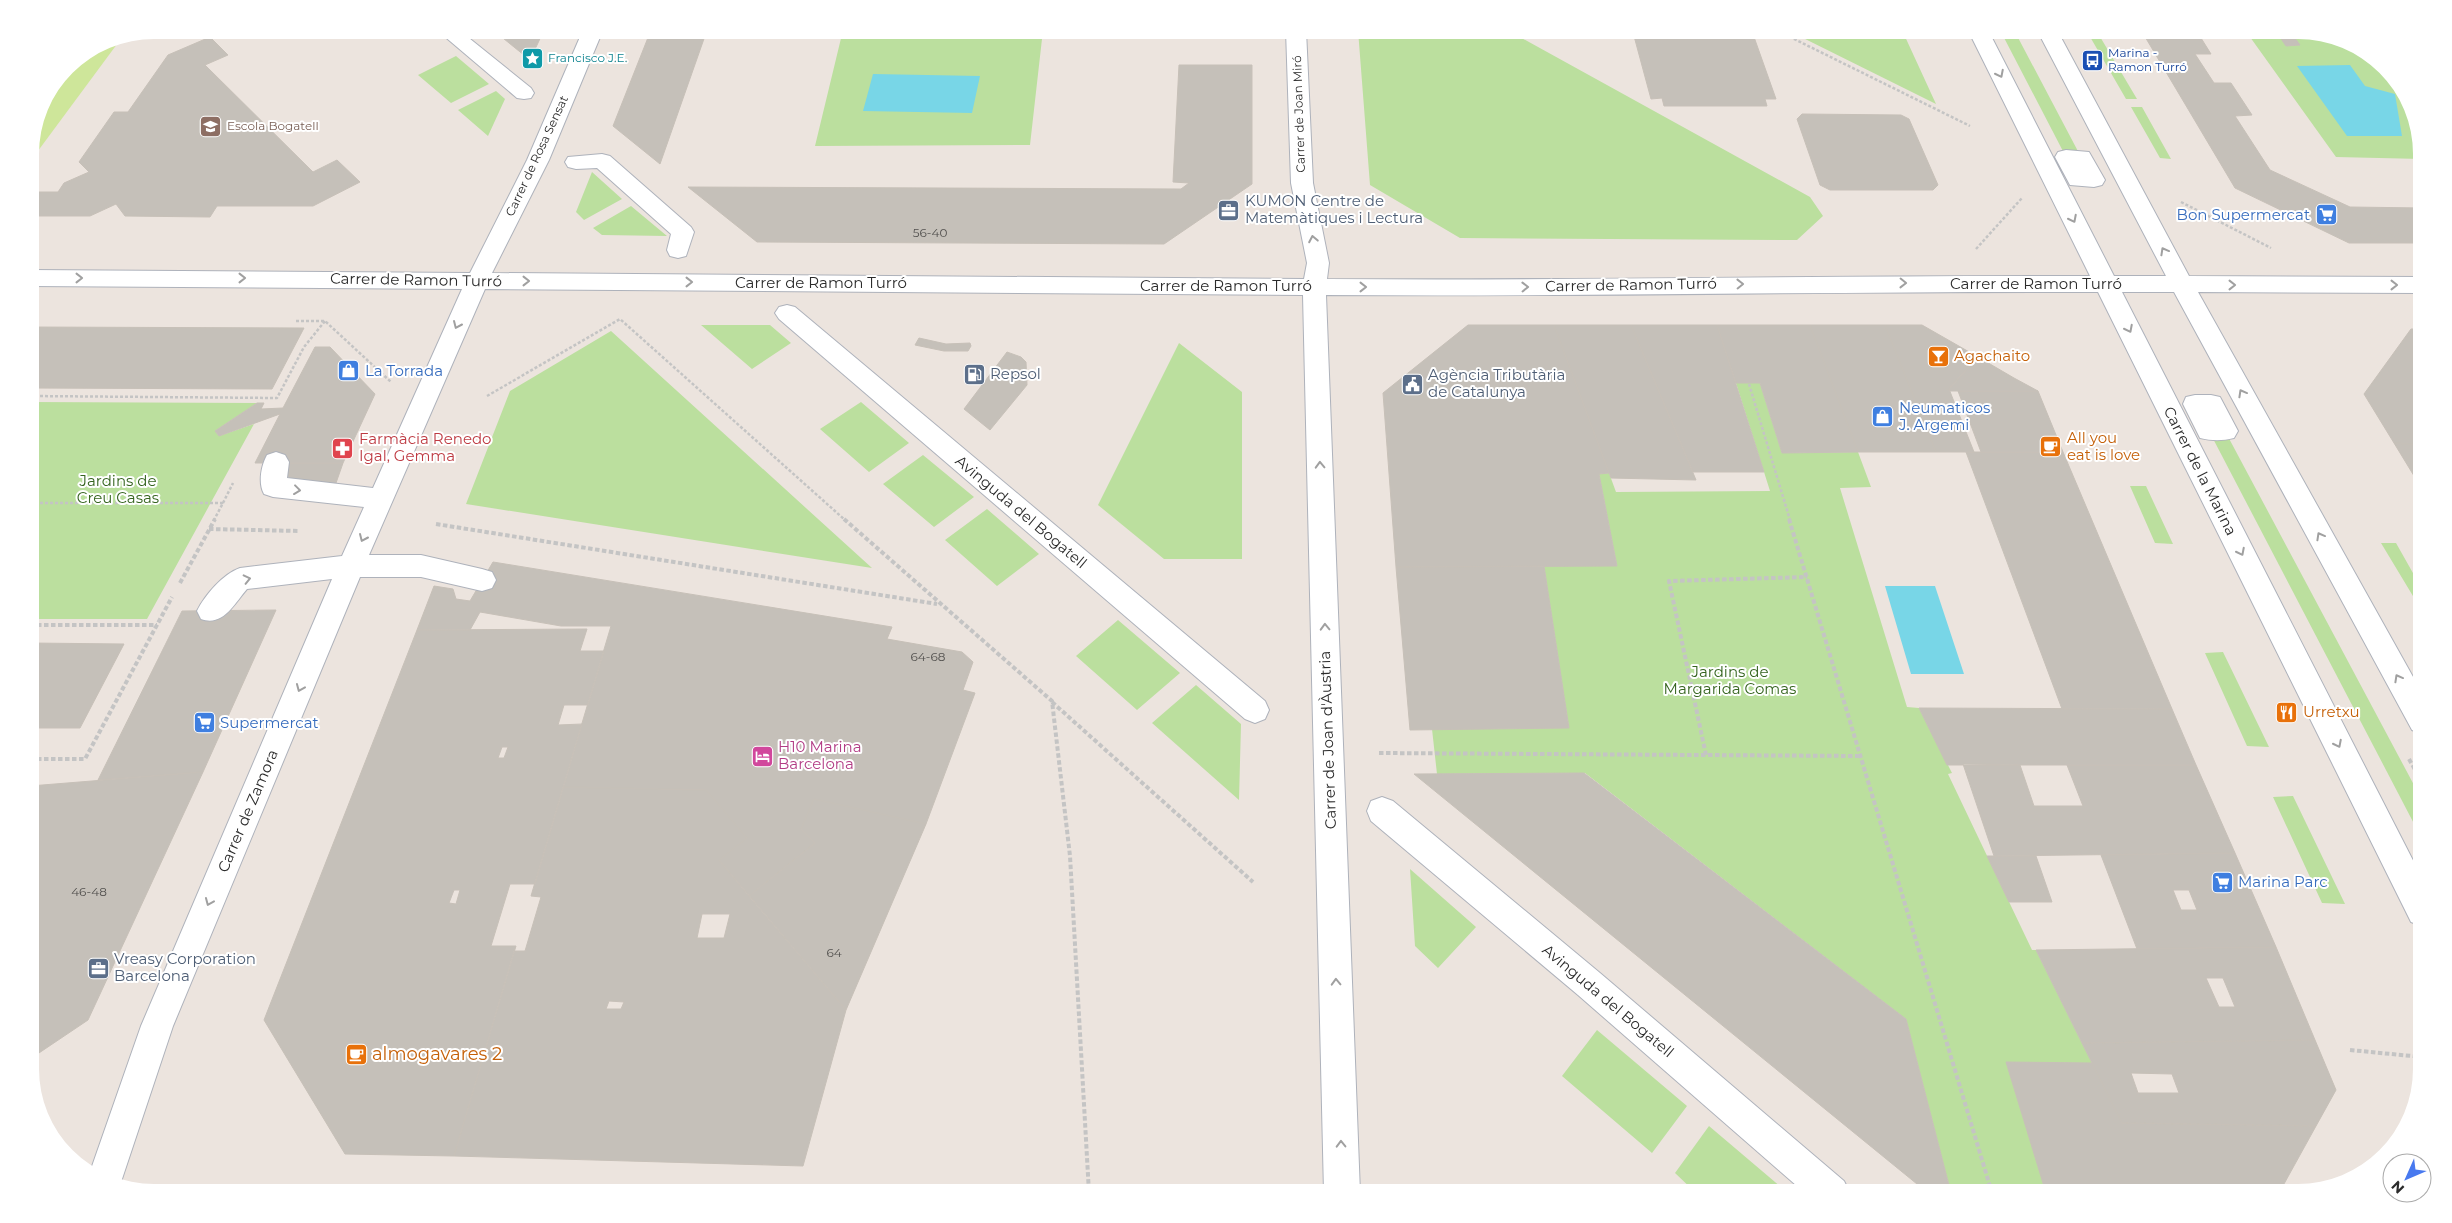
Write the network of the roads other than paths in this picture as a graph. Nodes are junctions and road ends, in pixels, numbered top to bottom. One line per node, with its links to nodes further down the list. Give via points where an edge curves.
1 (458, 39): 6 (street)
2 (589, 39): 10 (street, Carrer de Rosa Sensat, via 538,160)
3 (1296, 39): 14 (street, Carrer de Joan Miró, one-way to 3, via 1318,263 1302,184)
4 (1983, 39): 11 (street, Carrer de la Marina, one-way to 11)
5 (2052, 39): 13 (street, one-way to 5)
6 (524, 93)
7 (576, 162): 8 (street, via 602,161 683,232)
8 (678, 250)
9 (39, 278): 10 (street, Carrer de Ramon Turró, one-way to 10)
10 (477, 281): 14 (street, Carrer de Ramon Turró, one-way to 14); 17 (street, Carrer de Zamora, one-way to 17)
11 (2107, 285): 13 (street, Carrer de Ramon Turró); 14 (street, Carrer de Ramon Turró, one-way to 11, via 1844,283); 24 (street, Carrer de la Marina, one-way to 24)
12 (2413, 285): 13 (street, Carrer de Ramon Turró, one-way to 12)
13 (2183, 286): 21 (street, one-way to 13)
14 (1314, 287): 26 (street, Carrer de Joan d'Àustria, one-way to 14)
15 (787, 313): 22 (street, Avinguda del Bogatell)
16 (276, 462): 17 (street, one-way to 17, via 273,487)
17 (380, 499): 18 (street, Carrer de Zamora, one-way to 18)
18 (350, 566): 19 (street, via 421,566); 20 (street, one-way to 18, via 240,579); 25 (street, Carrer de Zamora, one-way to 25, via 157,1026)
19 (482, 580)
20 (211, 610)
21 (2413, 705)
22 (1256, 710)
23 (1382, 811): 27 (street, Avinguda del Bogatell)
24 (2413, 893)
25 (107, 1174)
26 (1342, 1184)
27 (1822, 1184)

